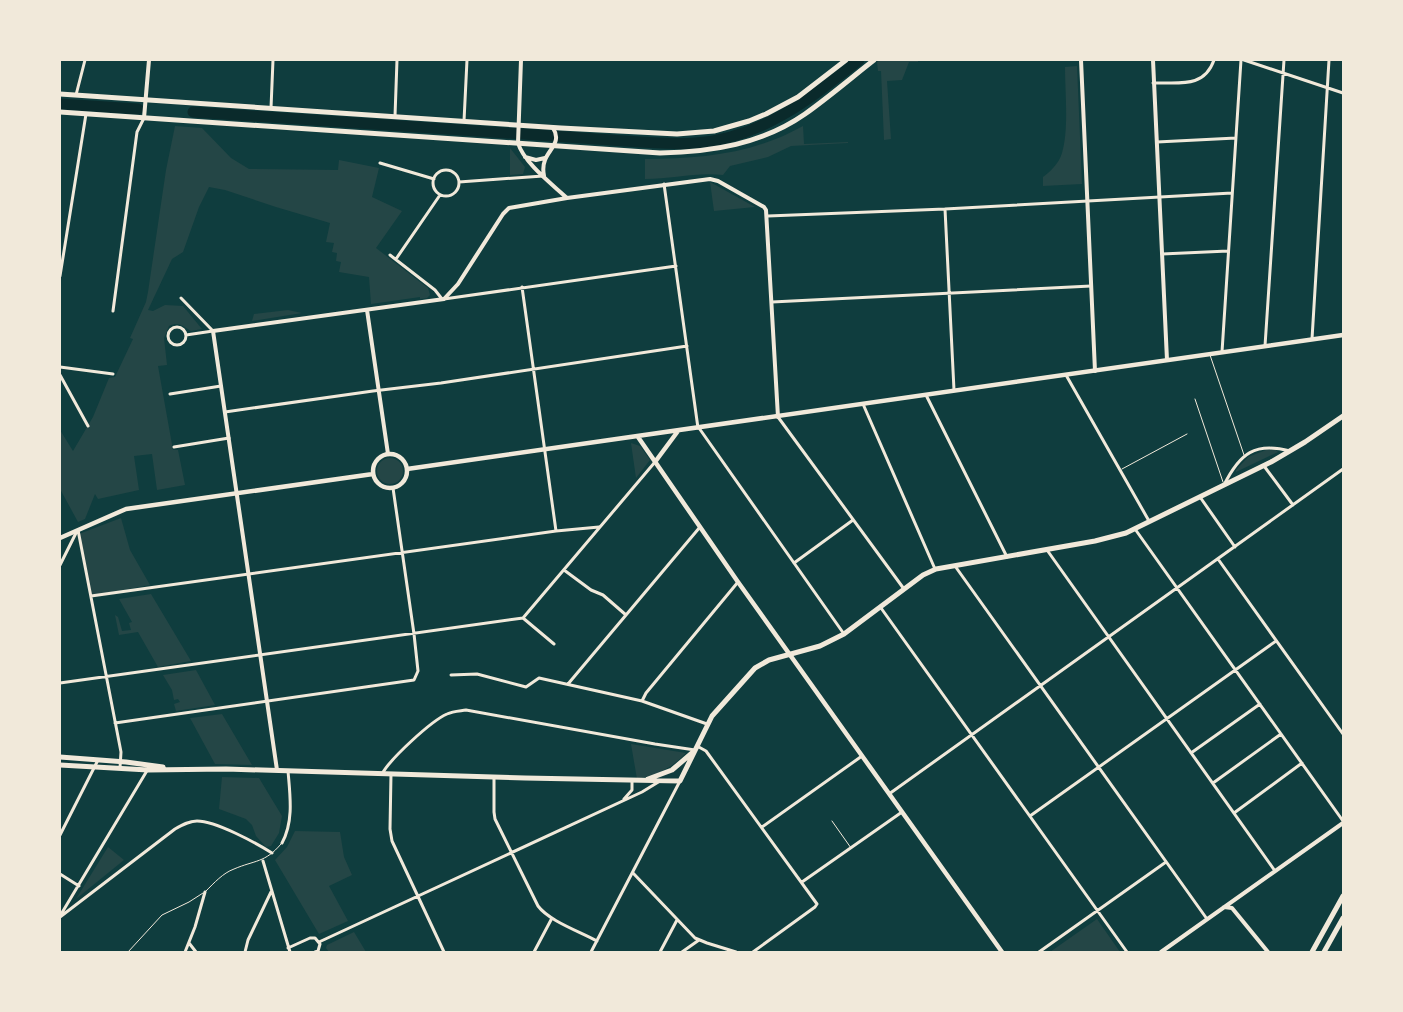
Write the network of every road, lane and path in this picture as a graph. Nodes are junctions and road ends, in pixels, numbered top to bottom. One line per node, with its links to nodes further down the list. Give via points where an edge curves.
1 (85, 60): 20 (street)
2 (149, 60): 21 (street)
3 (273, 60): 22 (street)
4 (397, 60): 25 (street)
5 (467, 60): 27 (street)
6 (521, 60): 28 (street)
7 (846, 60): 29 (main road, via 798,97 732,127 677,134)
8 (874, 60): 33 (main road, via 793,121 740,144 705,151 660,153)
9 (1081, 60): 45 (street)
10 (1153, 60): 16 (street)
11 (1214, 60): 16 (street, via 1207,75 1199,80)
12 (1243, 60): 15 (street); 30 (street)
13 (1284, 60): 15 (street)
14 (1329, 60): 17 (street)
15 (1283, 73): 17 (street); 68 (street)
16 (1153, 83): 32 (street)
17 (1327, 88): 18 (street); 66 (street)
18 (1343, 93)
19 (60, 94): 20 (main road)
20 (76, 95): 21 (main road)
21 (146, 100): 22 (main road); 26 (street)
22 (272, 108): 25 (main road)
23 (60, 112): 24 (main road)
24 (86, 114): 26 (main road); 52 (street)
25 (395, 116): 27 (main road)
26 (144, 118): 31 (main road); 62 (street, via 137,132)
27 (464, 121): 28 (main road)
28 (519, 124): 29 (main road); 31 (street)
29 (553, 128): 33 (street)
30 (1236, 138): 32 (street); 41 (street)
31 (518, 141): 33 (main road); 34 (street)
32 (1156, 142): 43 (street)
33 (555, 144): 35 (street)
34 (525, 157): 35 (street); 37 (street)
35 (545, 158): 37 (street)
36 (380, 163): 38 (street)
37 (544, 176): 39 (street); 44 (street)
38 (434, 179): 39 (street, via 448,170); 42 (street, via 434,190)
39 (459, 182): 42 (street, via 454,194)
40 (664, 184): 44 (street); 47 (street, via 716,180 764,207); 53 (street)
41 (1232, 193): 43 (street); 48 (street)
42 (440, 195): 51 (street)
43 (1159, 197): 45 (street); 50 (street)
44 (567, 198): 59 (street, via 506,210 458,284)
45 (1087, 201): 46 (street); 55 (street)
46 (945, 209): 47 (street); 57 (street)
47 (768, 216): 60 (street)
48 (1228, 251): 50 (street); 69 (street)
49 (390, 254): 51 (street)
50 (1162, 254): 71 (street)
51 (396, 259): 59 (street)
52 (61, 263): 54 (street)
53 (676, 266): 56 (street); 67 (street)
54 (60, 276)
55 (1090, 286): 57 (street); 74 (street)
56 (522, 287): 59 (street); 73 (street)
57 (949, 293): 60 (street); 80 (street)
58 (181, 298): 63 (street)
59 (443, 299): 61 (street)
60 (772, 302): 87 (street)
61 (367, 310): 63 (street); 79 (street)
62 (113, 311)
63 (213, 332): 64 (street); 78 (street)
64 (186, 335): 64 (street, via 183,343 177,345 168,337 172,328 178,326)
65 (1343, 335): 66 (main road)
66 (1312, 339): 68 (main road)
67 (687, 346): 73 (street); 89 (street)
68 (1265, 346): 69 (main road)
69 (1222, 352): 70 (main road)
70 (1210, 354): 71 (main road); 98 (lane)
71 (1167, 360): 74 (main road)
72 (60, 366): 75 (street)
73 (533, 368): 79 (street); 95 (street)
74 (1095, 371): 77 (main road)
75 (113, 374)
76 (60, 375): 88 (street)
77 (1066, 375): 80 (main road); 103 (street)
78 (221, 386): 81 (street); 85 (street)
79 (379, 390): 85 (street); 97 (street)
80 (954, 391): 82 (main road)
81 (170, 394)
82 (926, 395): 84 (main road); 121 (street)
83 (1195, 399): 105 (lane)
84 (863, 404): 87 (main road); 126 (street)
85 (225, 412): 93 (street)
86 (1343, 416): 96 (main road)
87 (778, 417): 89 (main road); 110 (street)
88 (88, 426)
89 (698, 428): 90 (main road); 123 (street)
90 (678, 431): 92 (main road); 99 (main road)
91 (1188, 434): 103 (lane)
92 (638, 437): 95 (main road); 99 (main road)
93 (229, 438): 94 (street); 107 (street)
94 (174, 447)
95 (544, 450): 101 (main road); 116 (street)
96 (1291, 451): 98 (street, via 1268,447); 100 (main road)
97 (388, 454): 101 (main road, via 401,458); 104 (main road, via 376,461)
98 (1244, 455): 105 (street)
99 (655, 462): 112 (main road); 113 (street)
100 (1264, 466): 105 (main road); 109 (street)
101 (406, 469): 106 (main road, via 404,480)
102 (1343, 469): 109 (street)
103 (1120, 470): 111 (street)
104 (373, 474): 106 (main road, via 380,485); 107 (main road)
105 (1224, 485): 108 (main road)
106 (393, 488): 120 (street)
107 (237, 493): 115 (main road, via 126,509); 128 (street)
108 (1199, 497): 111 (main road); 118 (street)
109 (1293, 505): 118 (street)
110 (854, 520): 123 (street); 131 (street)
111 (1150, 522): 114 (main road)
112 (700, 526): 129 (main road); 134 (street)
113 (600, 527): 116 (street); 127 (street)
114 (1135, 529): 119 (main road, via 1106,539); 130 (street)
115 (78, 530): 117 (main road); 124 (street); 132 (street)
116 (556, 532): 120 (street)
117 (60, 538)
118 (1235, 547): 122 (street)
119 (1047, 550): 121 (main road); 138 (street)
120 (402, 553): 128 (street); 136 (street)
121 (1007, 557): 125 (main road)
122 (1218, 559): 130 (street); 139 (street)
123 (794, 563): 137 (street)
124 (60, 565)
125 (955, 566): 126 (main road); 148 (street)
126 (936, 569): 131 (main road)
127 (564, 570): 134 (street); 135 (street)
128 (248, 574): 132 (street); 142 (street)
129 (738, 582): 141 (main road); 149 (street)
130 (1178, 588): 138 (street); 143 (street)
131 (904, 590): 133 (main road)
132 (91, 596): 145 (street)
133 (881, 608): 137 (main road); 155 (street)
134 (626, 614): 147 (street)
135 (523, 618): 136 (street); 140 (street)
136 (414, 634): 142 (street); 150 (street, via 418,671 410,681)
137 (844, 634): 141 (main road)
138 (1108, 637): 148 (street); 152 (street)
139 (1276, 641): 143 (street); 157 (street)
140 (554, 644)
141 (790, 655): 154 (main road, via 755,668); 160 (main road)
142 (260, 656): 145 (street); 150 (street)
143 (1236, 670): 151 (street); 152 (street)
144 (451, 675): 147 (street, via 477,674 526,687 539,678)
145 (107, 678): 146 (street); 153 (street)
146 (60, 684)
147 (568, 684): 149 (street)
148 (1040, 685): 155 (street); 169 (street)
149 (642, 701): 154 (street)
150 (267, 702): 153 (street); 170 (street)
151 (1260, 704): 156 (street); 159 (street)
152 (1167, 720): 159 (street); 169 (street)
153 (116, 723): 163 (street)
154 (708, 724): 158 (main road)
155 (972, 734): 180 (street); 184 (street)
156 (1281, 734): 164 (street); 179 (street)
157 (1343, 734)
158 (695, 749): 171 (main road); 173 (street, via 466,710 451,712 434,722 388,764); 176 (main road); 187 (street, via 706,751)
159 (1191, 753): 179 (street)
160 (862, 756): 180 (main road); 187 (street)
161 (60, 757): 162 (main road)
162 (98, 760): 163 (main road); 166 (street)
163 (121, 761): 167 (street); 168 (main road)
164 (1302, 764): 183 (street); 186 (street)
165 (60, 765): 166 (main road)
166 (95, 767): 167 (main road); 188 (street)
167 (120, 768): 168 (main road)
168 (149, 768): 170 (main road); 199 (street)
169 (1099, 768): 184 (street); 194 (street)
170 (277, 770): 172 (main road)
171 (672, 770): 176 (main road); 177 (main road)
172 (288, 771): 173 (main road); 189 (street, via 290,816)
173 (382, 774): 174 (main road)
174 (391, 774): 175 (main road); 202 (street, via 391,836)
175 (494, 777): 177 (main road); 191 (street, via 494,815)
176 (681, 780): 178 (main road); 196 (street)
177 (635, 781): 178 (main road); 181 (street)
178 (660, 781): 181 (street)
179 (1213, 783): 183 (street)
180 (889, 794): 182 (main road)
181 (622, 801): 191 (street)
182 (902, 812): 190 (street); 231 (main road)
183 (1234, 813): 195 (street)
184 (1030, 816): 207 (street)
185 (832, 821): 190 (lane)
186 (1343, 822): 195 (street)
187 (762, 827): 198 (street)
188 (60, 836)
189 (282, 843): 192 (lane)
190 (851, 848): 198 (street)
191 (511, 852): 202 (street); 209 (street, via 538,906)
192 (272, 853): 193 (lane); 208 (street, via 214,824 189,822 175,829)
193 (262, 861): 200 (lane, via 233,869); 201 (street)
194 (1166, 862): 207 (street); 211 (street)
195 (1275, 871): 204 (street)
196 (633, 873): 212 (street); 214 (street)
197 (60, 874): 199 (street)
198 (802, 882): 230 (street, via 816,902 815,907)
199 (79, 886): 208 (street)
200 (205, 892): 216 (street); 218 (lane, via 162,915)
201 (271, 892): 217 (street); 221 (street)
202 (418, 896): 215 (street); 224 (street)
203 (1343, 896): 236 (main road)
204 (1234, 899): 205 (street); 206 (street)
205 (1224, 907): 206 (street); 211 (street)
206 (1232, 908): 235 (street)
207 (1097, 911): 232 (street); 233 (street)
208 (60, 917)
209 (552, 918): 214 (street); 225 (street)
210 (1343, 918): 237 (main road)
211 (1207, 919): 234 (street)
212 (677, 920): 213 (street); 227 (street)
213 (699, 940): 228 (street); 229 (street)
214 (597, 941): 226 (street)
215 (319, 942): 217 (street, via 310,938); 223 (street, via 320,948)
216 (189, 943): 219 (street); 220 (street)
217 (288, 948): 222 (street)
218 (128, 952)
219 (185, 952)
220 (196, 952)
221 (245, 952)
222 (290, 952)
223 (315, 952)
224 (444, 952)
225 (534, 952)
226 (591, 952)
227 (660, 952)
228 (682, 952)
229 (736, 952)
230 (753, 952)
231 (1002, 952)
232 (1039, 952)
233 (1126, 952)
234 (1160, 952)
235 (1268, 952)
236 (1312, 952)
237 (1324, 952)

